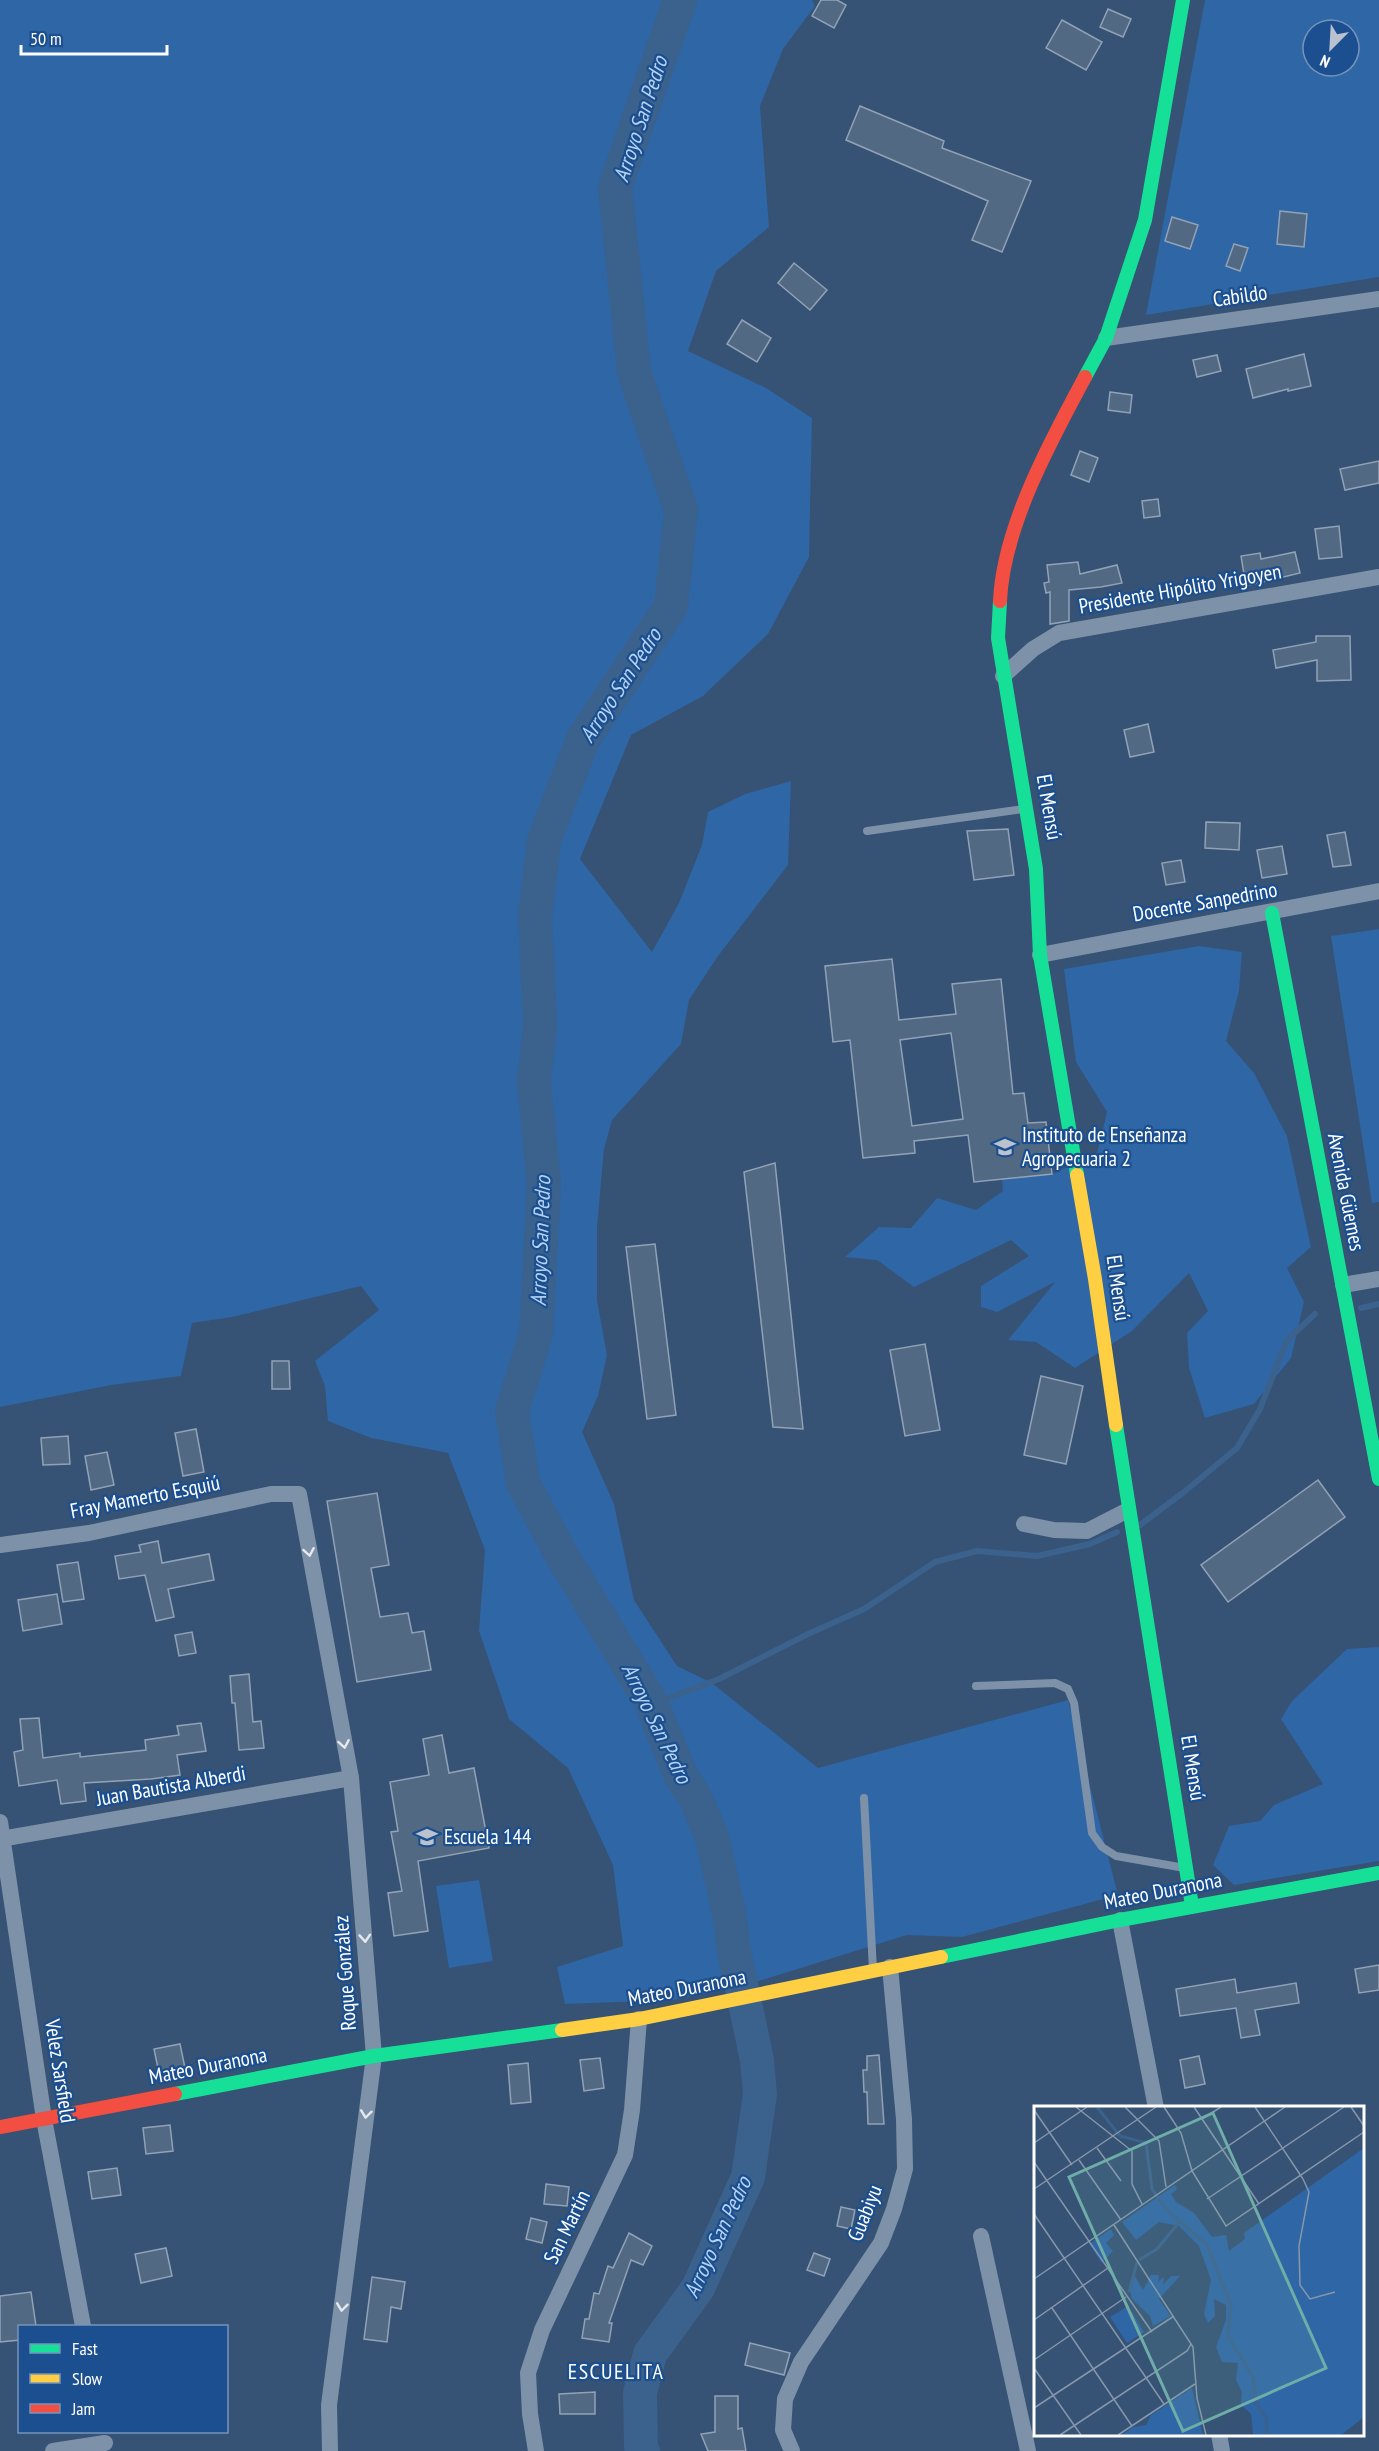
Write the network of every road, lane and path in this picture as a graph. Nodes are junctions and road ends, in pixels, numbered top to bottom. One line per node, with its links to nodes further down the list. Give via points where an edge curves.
1 (1183, 0): 3 (street, El Mensú, via 1145,220)
2 (1379, 298): 3 (street, Cabildo)
3 (1106, 338): 5 (street, El Mensú, via 1059,425 1024,503 1001,576 998,638)
4 (1379, 577): 5 (street, Presidente Hipólito Yrigoyen, via 1059,633 1033,649)
5 (1003, 676): 6 (street, El Mensú)
6 (1027, 809): 7 (lane); 10 (street, El Mensú, via 1036,869)
7 (867, 831)
8 (1379, 891): 9 (street, Docente Sanpedrino)
9 (1272, 913): 10 (street, Docente Sanpedrino); 12 (street, Avenida Güemes)
10 (1040, 955): 15 (street, El Mensú, via 1095,1279)
11 (1379, 1280): 12 (street)
12 (1343, 1285): 13 (street, Avenida Güemes)
13 (1379, 1479)
14 (299, 1494): 17 (street, Fray Mamerto Esquiú, via 271,1494 88,1533); 19 (street, Roque González, one-way to 19)
15 (1128, 1510): 16 (street, via 1087,1531); 22 (street, El Mensú)
16 (1024, 1524)
17 (0, 1545)
18 (976, 1686): 22 (lane, via 1055,1683 1068,1689 1074,1704 1092,1833 1102,1847 1116,1856)
19 (351, 1778): 21 (street, Juan Bautista Alberdi); 29 (street, Roque González, one-way to 29)
20 (864, 1798): 27 (lane)
21 (1, 1833): 31 (street, Velez Sarsfield)
22 (1186, 1868): 24 (street, El Mensú)
23 (1379, 1873): 24 (street, Mateo Duranona)
24 (1192, 1906): 25 (street, Mateo Duranona)
25 (1120, 1920): 26 (street, Mateo Duranona); 30 (street)
26 (890, 1967): 27 (street, Mateo Duranona); 40 (street, Guabiyu, via 905,2169 881,2243 801,2362 785,2399 783,2430)
27 (873, 1971): 28 (street, Mateo Duranona)
28 (639, 2019): 29 (street, Mateo Duranona); 39 (street, San Martín, via 625,2155 542,2330 528,2373)
29 (374, 2056): 31 (street, Mateo Duranona); 38 (street, Roque González, one-way to 38, via 329,2405)
30 (1156, 2106)
31 (44, 2119): 32 (street, Mateo Duranona); 34 (street, Velez Sarsfield)
32 (0, 2127)
33 (981, 2236): 41 (street)
34 (83, 2325)
35 (1219, 2436): 42 (street)
36 (104, 2442): 37 (street)
37 (53, 2451)
38 (330, 2451)
39 (536, 2451)
40 (792, 2451)
41 (1028, 2451)
42 (1222, 2451)

